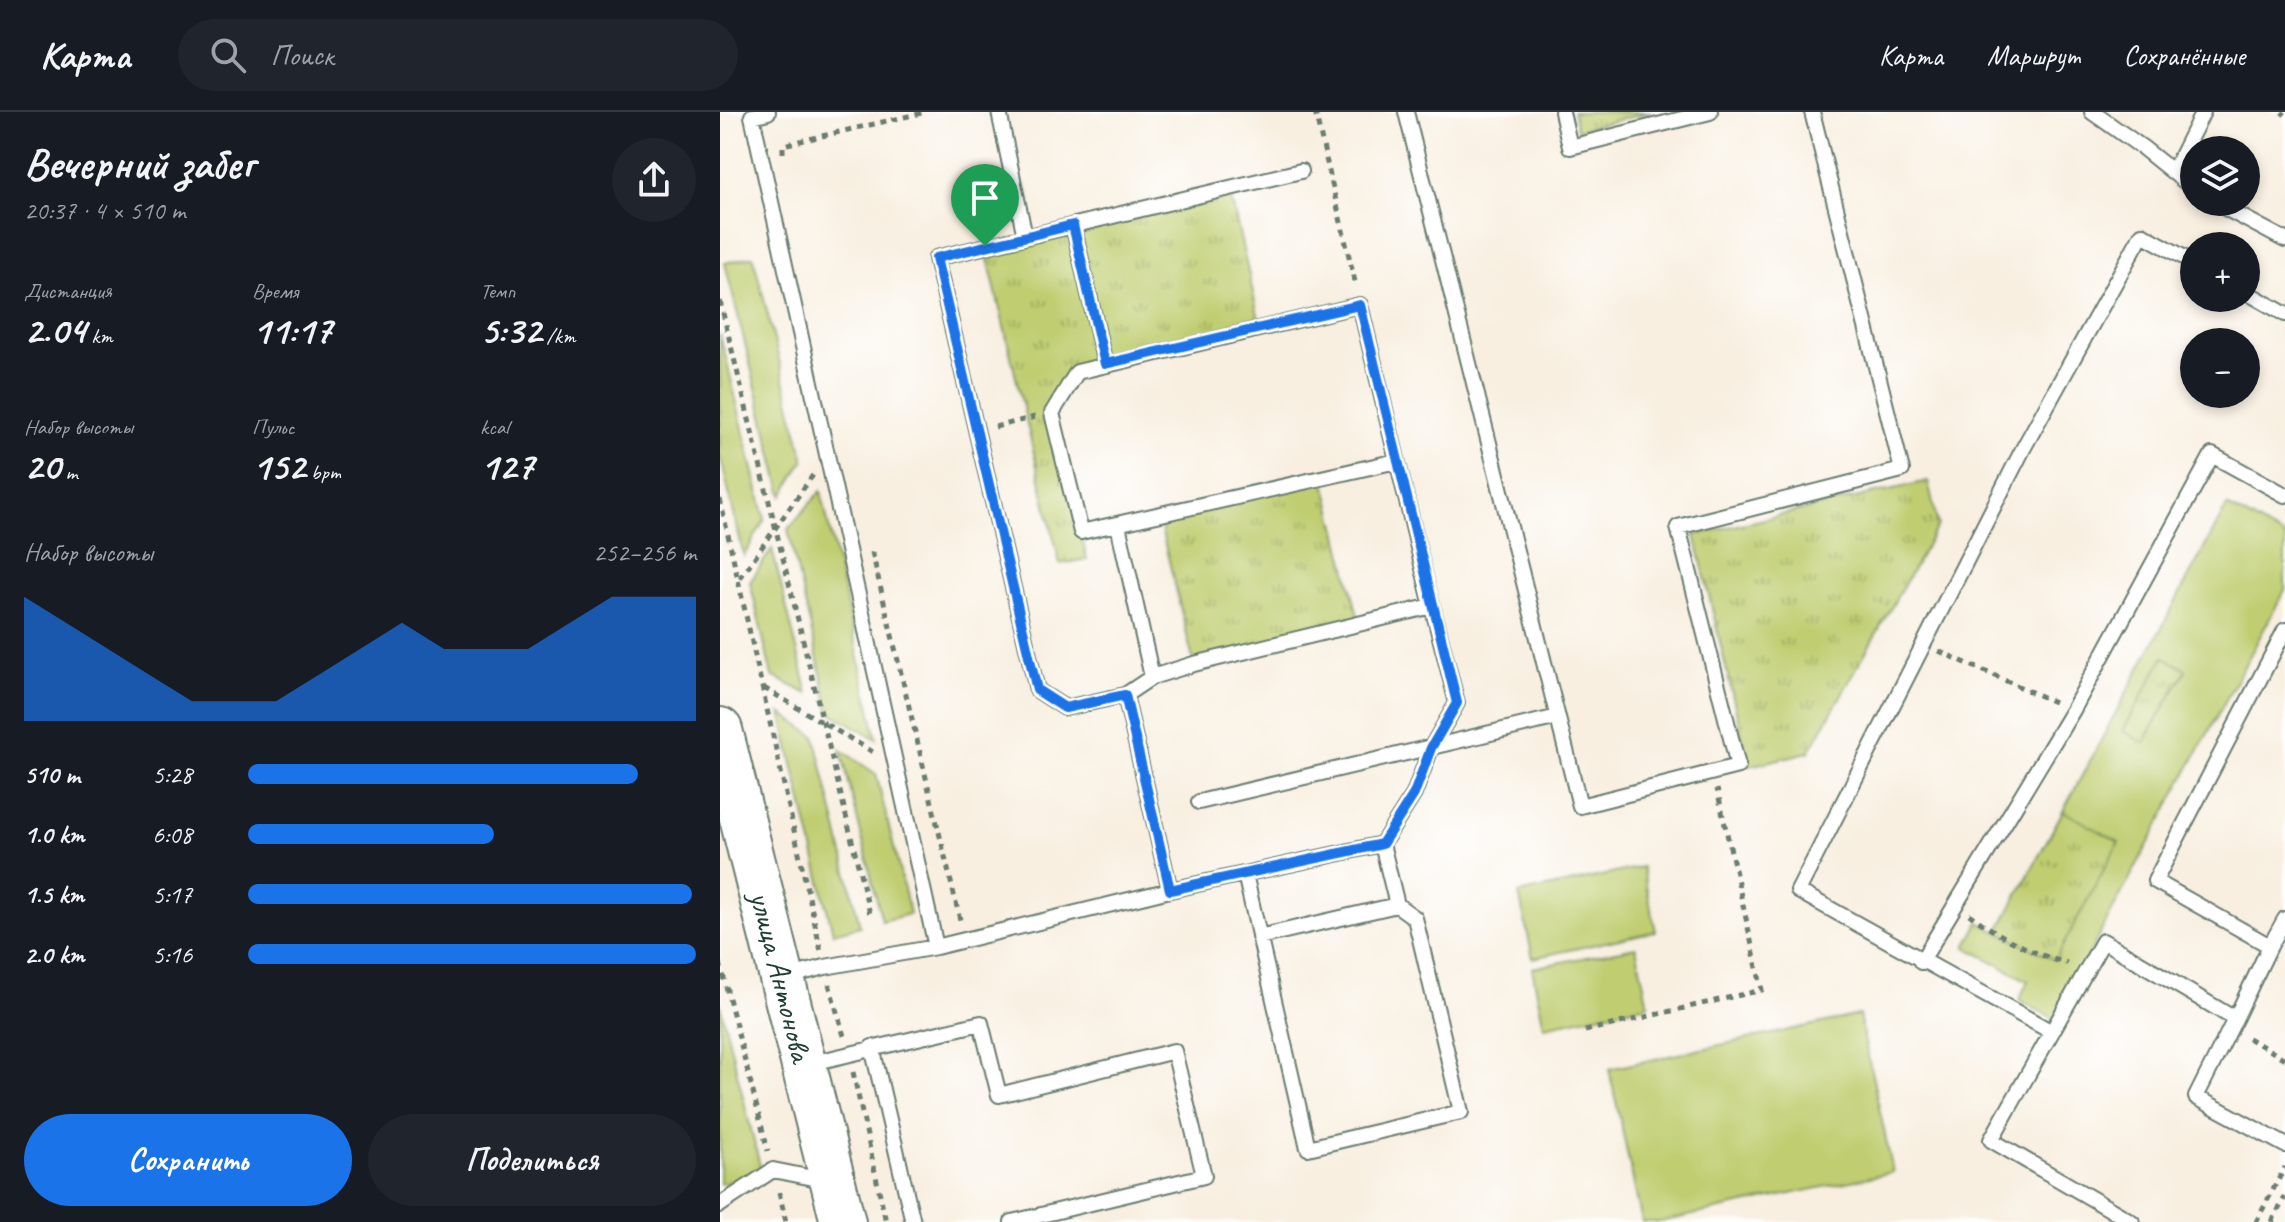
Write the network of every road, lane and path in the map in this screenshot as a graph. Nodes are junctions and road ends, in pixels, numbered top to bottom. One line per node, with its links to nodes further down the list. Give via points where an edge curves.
1 (768, 112): 27 (lane, via 752,116)
2 (926, 112): 11 (path)
3 (999, 112): 17 (lane)
4 (1315, 112): 22 (path)
5 (1406, 112): 41 (lane)
6 (1562, 112): 7 (lane, via 1570,147)
7 (1710, 112)
8 (1812, 112): 46 (lane, via 1902,470 1678,527 1738,766)
9 (2092, 112): 13 (lane)
10 (2203, 112): 13 (lane)
11 (783, 145)
12 (1301, 171): 16 (lane)
13 (2173, 172): 14 (lane)
14 (2180, 178)
15 (2240, 216): 18 (lane)
16 (1073, 225): 17 (lane); 24 (lane)
17 (1025, 237): 26 (lane, via 936,258)
18 (2285, 240)
19 (2180, 255): 36 (lane, via 2142,234 2024,447)
20 (2260, 300): 23 (lane)
21 (720, 301): 32 (path)
22 (1360, 305): 24 (lane); 28 (lane)
23 (2285, 314)
24 (1105, 364): 25 (lane, via 1077,372)
25 (1052, 413): 26 (path); 31 (lane, via 1081,532)
26 (977, 431): 39 (lane, via 1037,690 1065,708)
27 (827, 455): 32 (path); 45 (lane)
28 (1397, 461): 31 (lane); 34 (lane)
29 (2285, 495): 40 (lane, via 2212,455)
30 (720, 499): 33 (path)
31 (1118, 525): 37 (lane)
32 (775, 527): 33 (path); 42 (path)
33 (739, 579): 38 (path)
34 (1432, 606): 37 (lane); 44 (lane, via 1457,703)
35 (2285, 630): 56 (lane, via 2155,881)
36 (1924, 644): 40 (path); 58 (lane, via 1798,891)
37 (1152, 677): 39 (lane)
38 (764, 688): 42 (path); 60 (path)
39 (1125, 695): 50 (lane)
40 (2073, 710): 52 (lane)
41 (1558, 717): 44 (lane); 46 (lane, via 1580,806)
42 (823, 722): 45 (path); 53 (path)
43 (720, 730): 62 (main road, улица Антонова)
44 (1431, 748): 47 (lane); 48 (lane, via 1414,794)
45 (896, 766): 57 (lane)
46 (1714, 772): 64 (path, via 1762,990)
47 (1199, 802)
48 (1382, 844): 49 (lane); 51 (lane)
49 (1245, 874): 50 (lane); 55 (lane)
50 (1170, 890): 57 (lane)
51 (1397, 905): 55 (lane); 55 (lane, via 1415,918 1461,1112 1308,1148)
52 (1956, 905): 58 (lane); 61 (path, via 2044,955)
53 (870, 914)
54 (2285, 919): 56 (lane)
55 (1259, 937)
56 (2270, 946): 63 (lane)
57 (936, 947): 60 (lane)
58 (1921, 962): 65 (lane)
59 (720, 963): 72 (path)
60 (825, 967): 62 (lane); 67 (path)
61 (2087, 969): 63 (lane, via 2103,941); 65 (lane)
62 (782, 978): 69 (main road, улица Антонова)
63 (2233, 1024): 68 (path); 70 (lane, via 2196,1097)
64 (1585, 1031)
65 (2052, 1032): 80 (lane, via 1991,1140)
66 (872, 1047): 67 (lane); 78 (lane); 79 (lane, via 981,1023 999,1095 1174,1051 1204,1176)
67 (849, 1054): 69 (lane); 77 (path)
68 (2285, 1059)
69 (804, 1065): 74 (main road, улица Антонова)
70 (2285, 1145)
71 (2285, 1167): 81 (path)
72 (773, 1170): 74 (lane); 75 (lane); 76 (path)
73 (2285, 1197): 82 (path)
74 (838, 1202)
75 (720, 1205)
76 (786, 1222)
77 (886, 1222)
78 (913, 1222)
79 (1012, 1222)
80 (2132, 1222)
81 (2256, 1222)
82 (2272, 1222)

